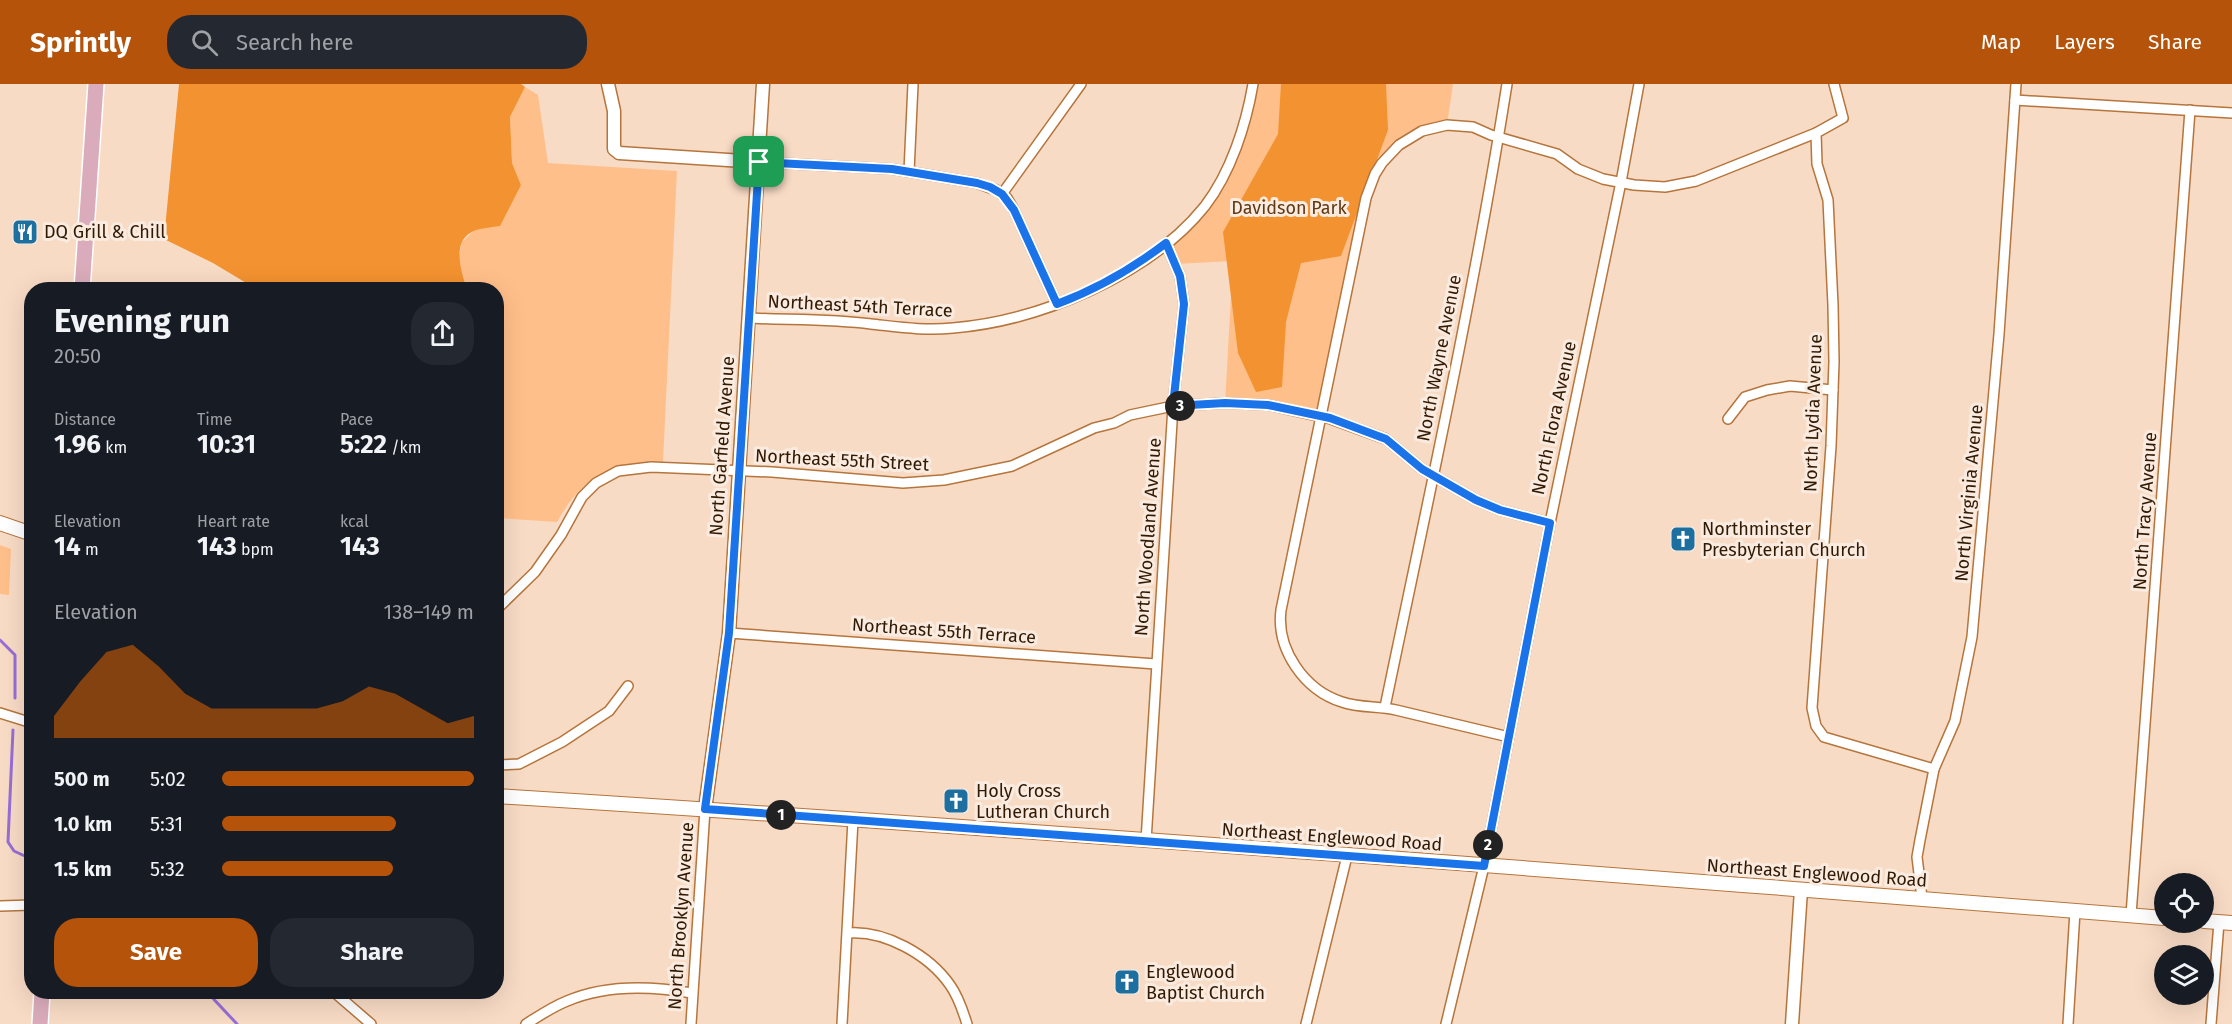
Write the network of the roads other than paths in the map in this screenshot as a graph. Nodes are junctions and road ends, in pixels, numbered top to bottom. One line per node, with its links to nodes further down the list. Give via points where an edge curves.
1 (96, 84): 21 (main road)
2 (608, 84): 16 (street, via 614,111 615,149 619,153)
3 (763, 84): 16 (street, North Garfield Avenue)
4 (913, 84): 17 (street)
5 (1081, 84): 19 (street)
6 (1253, 84): 20 (street, via 1242,130 1221,179 1205,206)
7 (1507, 84): 15 (street, North Wayne Avenue)
8 (1639, 84): 18 (street, North Flora Avenue)
9 (1834, 84): 14 (street, via 1843,118)
10 (2016, 84): 11 (street, North Virginia Avenue)
11 (2015, 100): 12 (street); 42 (street, North Virginia Avenue, via 1972,637 1955,721)
12 (2190, 110): 13 (street); 54 (street, North Tracy Avenue)
13 (2232, 113)
14 (1816, 133): 18 (street, via 1684,185 1665,188); 24 (street, North Lydia Avenue, via 1817,164 1828,200)
15 (1498, 137): 18 (street, via 1557,154 1590,174); 26 (street, via 1473,127 1434,127 1410,137 1382,163 1366,198); 29 (street, North Wayne Avenue)
16 (759, 162): 17 (street); 23 (street, North Garfield Avenue)
17 (909, 172): 19 (street, via 984,184)
18 (1622, 182): 31 (street, North Flora Avenue)
19 (1002, 194): 22 (street, via 1014,210)
20 (1166, 243): 22 (street, Northeast 54th Terrace, via 1122,274); 25 (street, North Woodland Avenue, via 1180,276 1184,304)
21 (83, 282)
22 (1057, 304): 23 (street, Northeast 54th Terrace, via 1006,320 951,329)
23 (748, 318): 28 (street, North Garfield Avenue)
24 (1833, 390): 27 (street, via 1791,386 1767,390 1745,397); 42 (street, North Lydia Avenue, via 1812,708 1819,730 1830,740)
25 (1173, 406): 26 (street, Northeast 55th Street, via 1251,403); 28 (street, Northeast 55th Street, via 1084,431 1012,466 944,480 903,483); 35 (street, North Woodland Avenue)
26 (1321, 416): 29 (street, Northeast 55th Street, via 1386,439); 37 (street, via 1280,631 1286,651 1305,679 1324,695 1344,703)
27 (1728, 419)
28 (738, 471): 33 (street, Northeast 55th Street, via 649,467 607,476 582,497 536,572); 34 (street, North Garfield Avenue)
29 (1433, 477): 31 (street, Northeast 55th Street, via 1500,510); 37 (street, North Wayne Avenue)
30 (0, 523): 32 (main road)
31 (1550, 523): 40 (street, North Flora Avenue)
32 (24, 531)
33 (504, 602)
34 (729, 633): 35 (street, Northeast 55th Terrace); 44 (street, North Garfield Avenue)
35 (1156, 664): 46 (street, North Woodland Avenue)
36 (628, 686): 41 (street, via 609,711 562,742 519,764)
37 (1385, 707): 40 (street)
38 (0, 713): 39 (street)
39 (24, 720)
40 (1509, 737): 48 (street, North Flora Avenue)
41 (504, 765)
42 (1934, 769): 50 (street, North Virginia Avenue, via 1917,857)
43 (504, 796): 44 (main road, Northeast Englewood Road)
44 (705, 809): 45 (main road, Northeast Englewood Road); 58 (street, North Brooklyn Avenue)
45 (853, 820): 46 (main road, Northeast Englewood Road); 57 (street)
46 (1146, 841): 47 (main road, Northeast Englewood Road)
47 (1347, 856): 48 (main road, Northeast Englewood Road); 67 (street)
48 (1484, 866): 49 (main road, Northeast Englewood Road); 68 (street, North Flora Avenue)
49 (1800, 890): 50 (main road, Northeast Englewood Road); 69 (street)
50 (1922, 898): 53 (main road, Northeast Englewood Road)
51 (24, 905): 52 (street)
52 (0, 906)
53 (2075, 911): 54 (main road, Northeast Englewood Road); 70 (street)
54 (2130, 915): 55 (main road, Northeast Englewood Road)
55 (2154, 917)
56 (2225, 922): 71 (street)
57 (848, 933): 65 (street); 66 (street, via 887,939 925,960 951,987)
58 (692, 993): 63 (street, via 645,988 606,991 566,1001); 64 (street, North Brooklyn Avenue)
59 (42, 999): 61 (main road)
60 (342, 999): 62 (street)
61 (40, 1024)
62 (371, 1024)
63 (526, 1024)
64 (691, 1024)
65 (842, 1024)
66 (967, 1024)
67 (1306, 1024)
68 (1446, 1024)
69 (1792, 1024)
70 (2068, 1024)
71 (2211, 1024)

